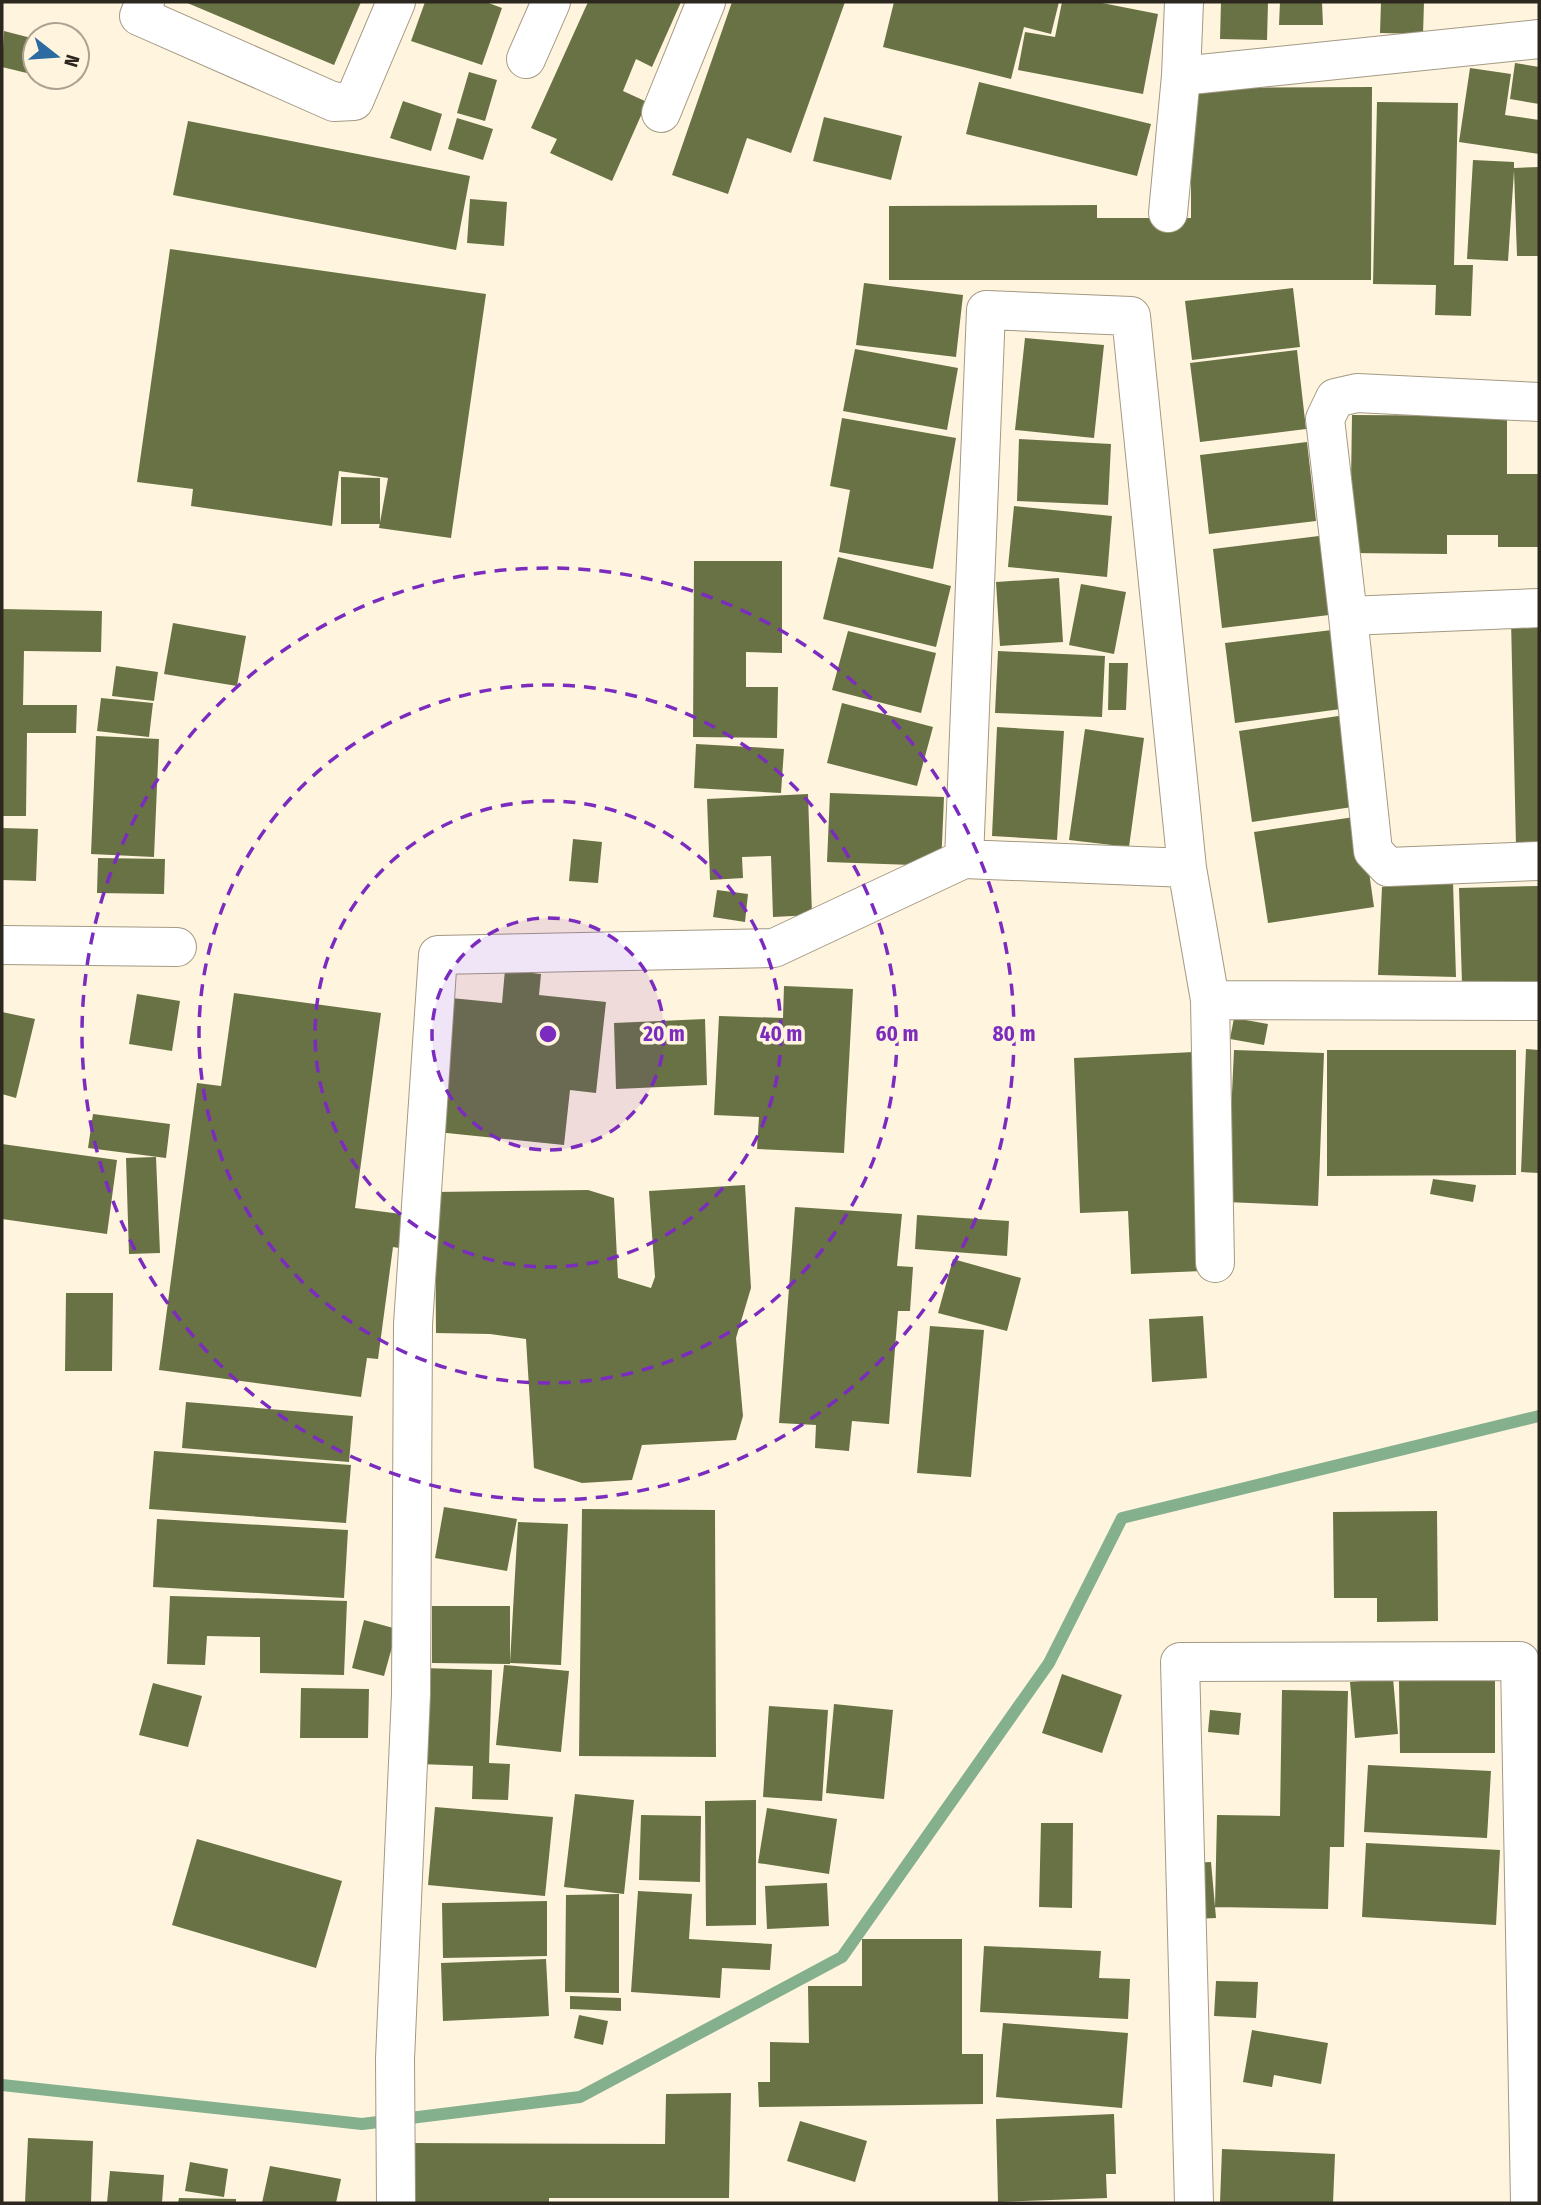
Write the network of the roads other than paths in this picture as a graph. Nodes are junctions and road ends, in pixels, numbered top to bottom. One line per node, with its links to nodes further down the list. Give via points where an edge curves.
1 (145, 2): 2 (street, via 139,16 334,102 354,101)
2 (397, 2)
3 (551, 2): 7 (street)
4 (706, 2): 9 (street)
5 (1184, 2): 8 (street)
6 (1539, 39): 8 (street)
7 (526, 59)
8 (1181, 76): 10 (street)
9 (662, 113)
10 (1168, 213)
11 (1539, 402): 13 (street, via 1357,393 1335,398 1325,419)
12 (1539, 608): 13 (street)
13 (1348, 615): 15 (street, via 1373,851 1388,867)
14 (964, 859): 16 (street); 16 (street, via 986,310 1131,316); 22 (street, via 774,948 438,955 413,1324 411,1694 395,2059)
15 (1539, 861)
16 (1187, 868): 19 (street)
17 (2, 945): 18 (street)
18 (177, 947)
19 (1210, 1000): 20 (street); 21 (street)
20 (1539, 1001)
21 (1215, 1263)
22 (396, 2203)
23 (1194, 2203): 24 (street, via 1180,1662 1520,1661)
24 (1530, 2203)

